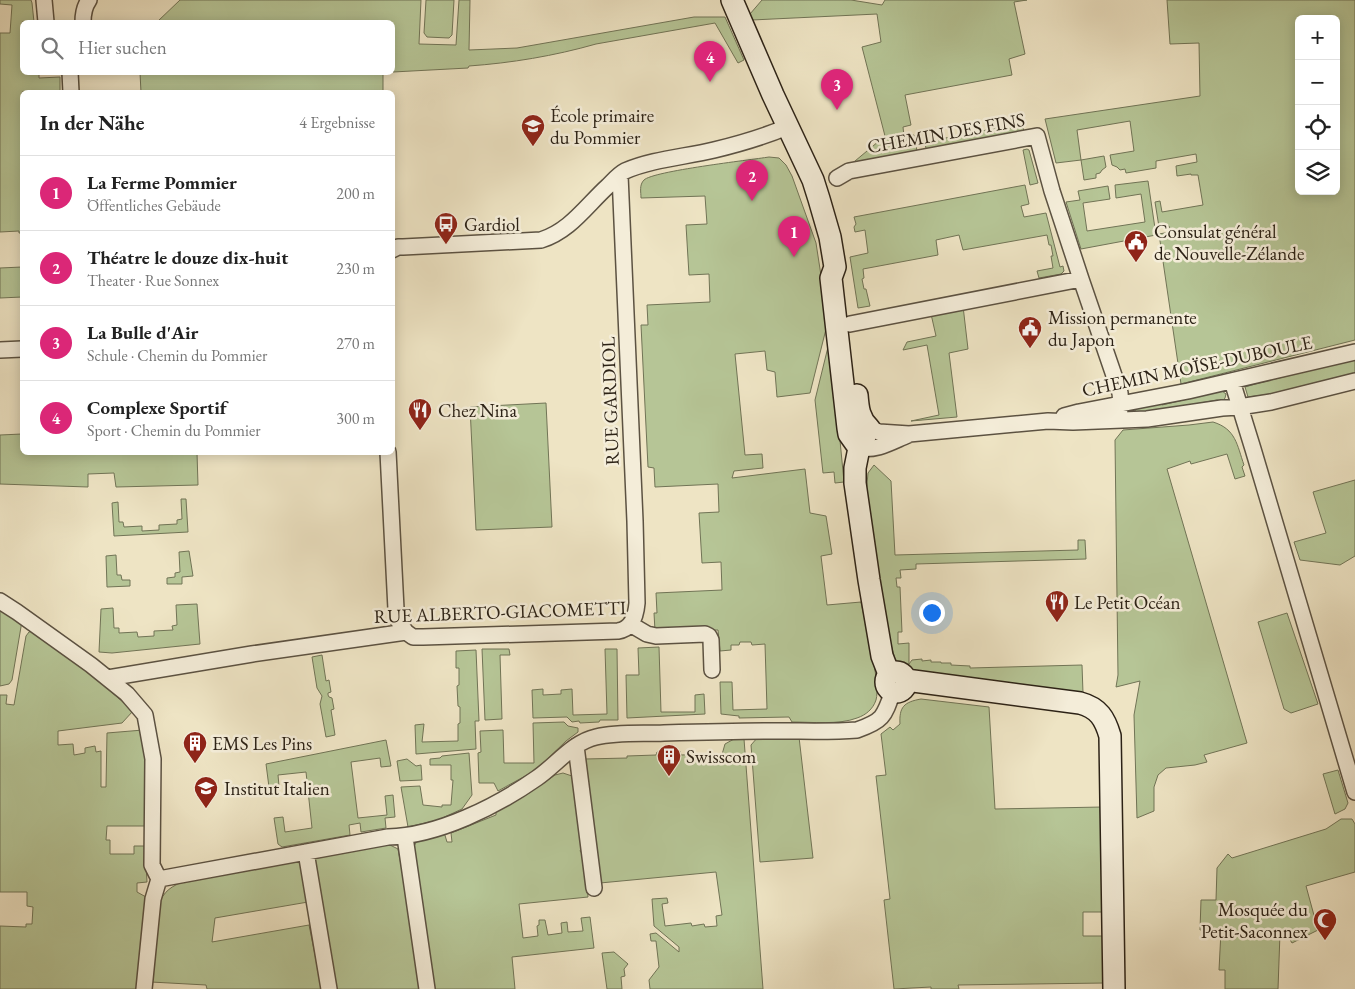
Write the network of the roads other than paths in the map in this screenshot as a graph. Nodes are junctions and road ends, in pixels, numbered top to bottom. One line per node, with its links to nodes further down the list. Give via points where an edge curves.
1 (44, 0): 4 (street)
2 (89, 0): 5 (street)
3 (732, 0): 8 (street)
4 (46, 20)
5 (83, 20)
6 (70, 75): 7 (street)
7 (71, 90)
8 (787, 127): 9 (street, via 762,137 639,167); 12 (street, via 820,199)
9 (620, 175): 11 (street, via 571,224 546,239); 29 (street, RUE GARDIOL, via 638,603)
10 (837, 178): 13 (street, CHEMIN DES FINS, via 849,171 1036,136)
11 (395, 249)
12 (835, 266): 14 (street, via 844,276); 26 (street, via 831,278 848,428)
13 (1081, 280): 14 (street); 20 (street, CHEMIN DES FINS)
14 (850, 324): 24 (street, via 858,410)
15 (20, 349): 16 (street)
16 (0, 350)
17 (1355, 352): 18 (street, CHEMIN MOÏSE-DUBOULE)
18 (1232, 381): 20 (street, CHEMIN MOÏSE-DUBOULE); 21 (street)
19 (1355, 381): 21 (street, CHEMIN MOÏSE-DUBOULE)
20 (1121, 404): 22 (street, CHEMIN DES FINS); 23 (street, CHEMIN MOÏSE-DUBOULE)
21 (1239, 407): 22 (street, CHEMIN MOÏSE-DUBOULE); 35 (street)
22 (1118, 420): 23 (street, CHEMIN MOÏSE-DUBOULE)
23 (1048, 421): 25 (street, CHEMIN MOÏSE-DUBOULE)
24 (869, 428): 25 (street, CHEMIN MOÏSE-DUBOULE, via 878,432); 26 (street)
25 (909, 434): 26 (street, CHEMIN MOÏSE-DUBOULE, via 879,448)
26 (859, 448): 33 (street, via 855,468 857,504 882,656)
27 (388, 455): 30 (street, via 396,609)
28 (0, 602): 32 (street)
29 (630, 624): 30 (street, RUE ALBERTO-GIACOMETTI, via 618,631 573,633 413,637); 31 (street, RUE ALBERTO-GIACOMETTI, via 656,636 709,636)
30 (406, 632): 32 (street, RUE ALBERTO-GIACOMETTI)
31 (712, 670)
32 (108, 678): 38 (street, via 127,694 146,718 153,759 152,865)
33 (896, 682): 34 (street, via 879,720 857,730 619,734 595,737); 43 (street, via 1080,703 1095,709 1103,718 1110,736)
34 (576, 746): 36 (street, via 537,778 479,812); 39 (street)
35 (1355, 792)
36 (405, 837): 37 (street, via 388,837); 42 (street)
37 (306, 852): 38 (street); 41 (street)
38 (159, 878): 40 (street, via 153,899)
39 (594, 888)
40 (144, 989)
41 (329, 989)
42 (427, 989)
43 (1114, 989)

